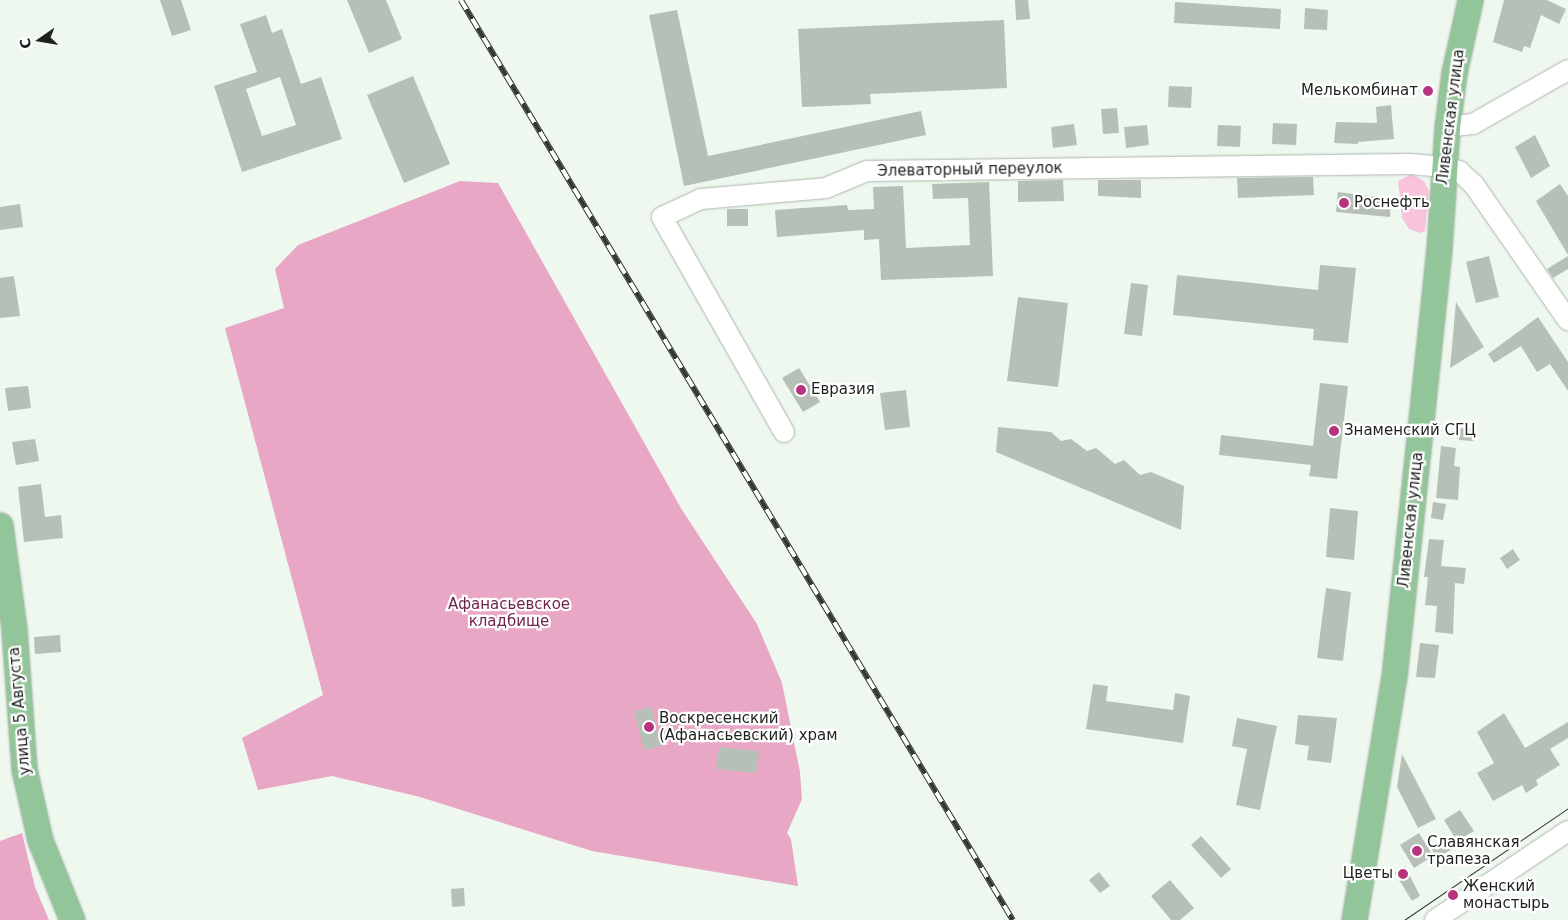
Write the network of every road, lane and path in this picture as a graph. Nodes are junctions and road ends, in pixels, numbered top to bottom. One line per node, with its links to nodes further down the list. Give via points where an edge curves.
1 (1470, 0): 3 (main road, Ливенская улица, via 1454,73)
2 (1568, 70): 3 (street, via 1473,124)
3 (1447, 127): 4 (main road, Ливенская улица)
4 (1444, 166): 5 (street, via 1460,171 1474,184); 7 (street, Элеваторный переулок, via 867,171 826,188 701,199 662,217); 11 (main road, Ливенская улица, via 1439,249 1394,677)
5 (1562, 297): 6 (street)
6 (1568, 320)
7 (784, 432)
8 (0, 525): 10 (main road, улица 5 Августа, via 14,629 24,769 40,840)
9 (1568, 831): 12 (street)
10 (72, 920)
11 (1354, 920)
12 (1435, 920)

